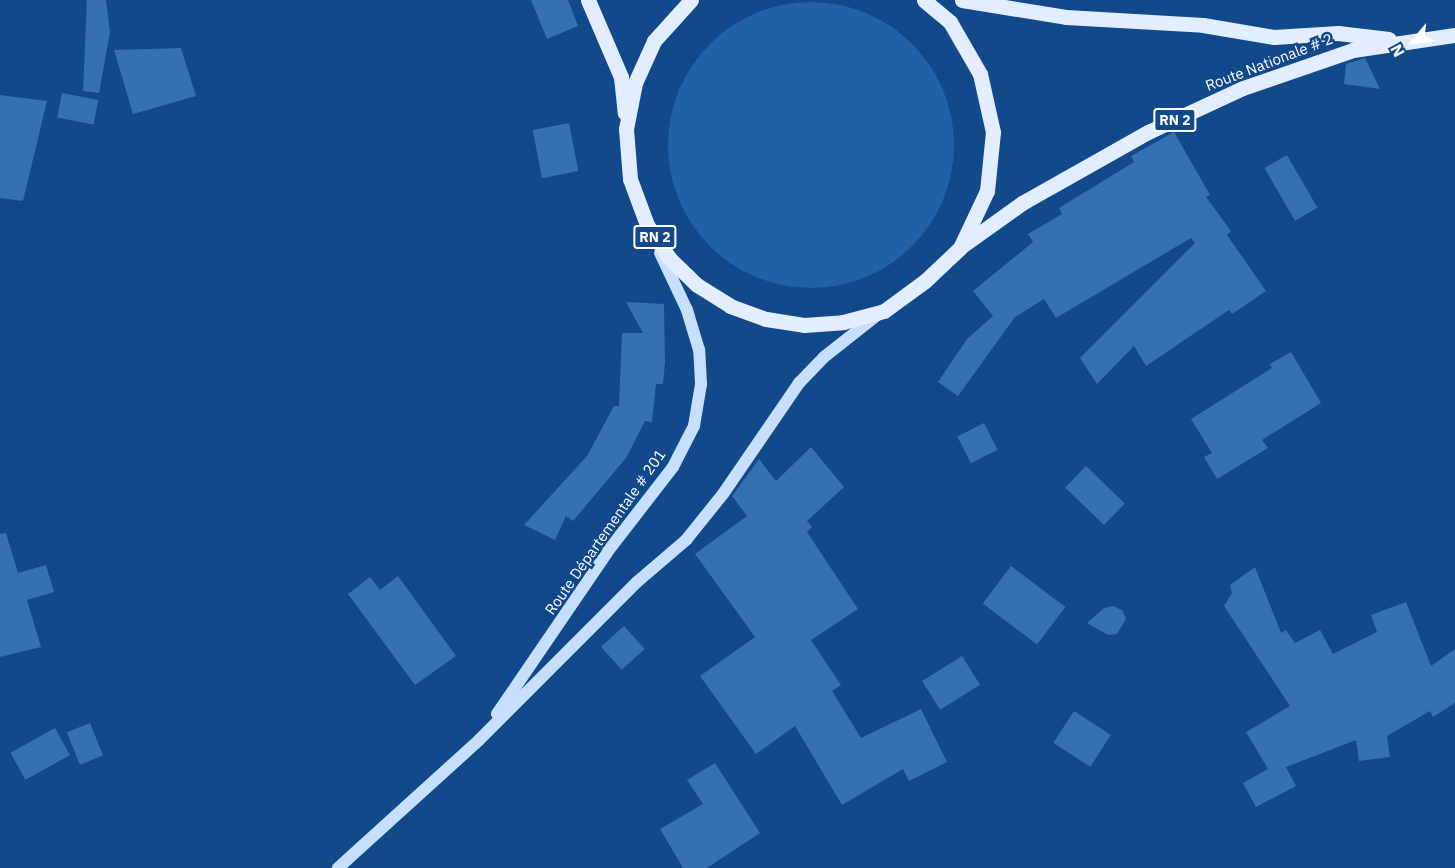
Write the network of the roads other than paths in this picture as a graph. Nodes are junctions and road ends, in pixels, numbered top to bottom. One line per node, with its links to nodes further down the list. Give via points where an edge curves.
1 (588, 0): 7 (main road, RN 2, via 621,77)
2 (692, 0): 7 (main road, RN 2, via 654,41 635,83)
3 (924, 0): 9 (main road, RN 2, via 950,22 980,74 993,132 987,191)
4 (962, 0): 6 (main road, Route Nationale # 2 / RN 2, via 1066,17 1203,25 1274,37 1338,33)
5 (1455, 35): 6 (main road, Route Nationale # 2 / RN 2)
6 (1413, 42): 9 (main road, Route Nationale # 2 / RN 2, via 1353,50 1243,88 1148,132 1022,202)
7 (626, 129): 8 (main road, RN 2, via 630,178)
8 (647, 225): 10 (main road, RN 2, via 669,258 697,285 730,306 766,319 814,324 843,322); 11 (main road, Route Départementale # 201, via 696,334 701,384 694,426 673,467 611,547)
9 (960, 248): 10 (main road, RN 2, via 925,282)
10 (884, 311): 11 (main road, Route Départementale # 201, via 824,357 800,383 686,540 637,582)
11 (479, 740): 12 (main road, Route Départementale # 201)
12 (338, 868)

